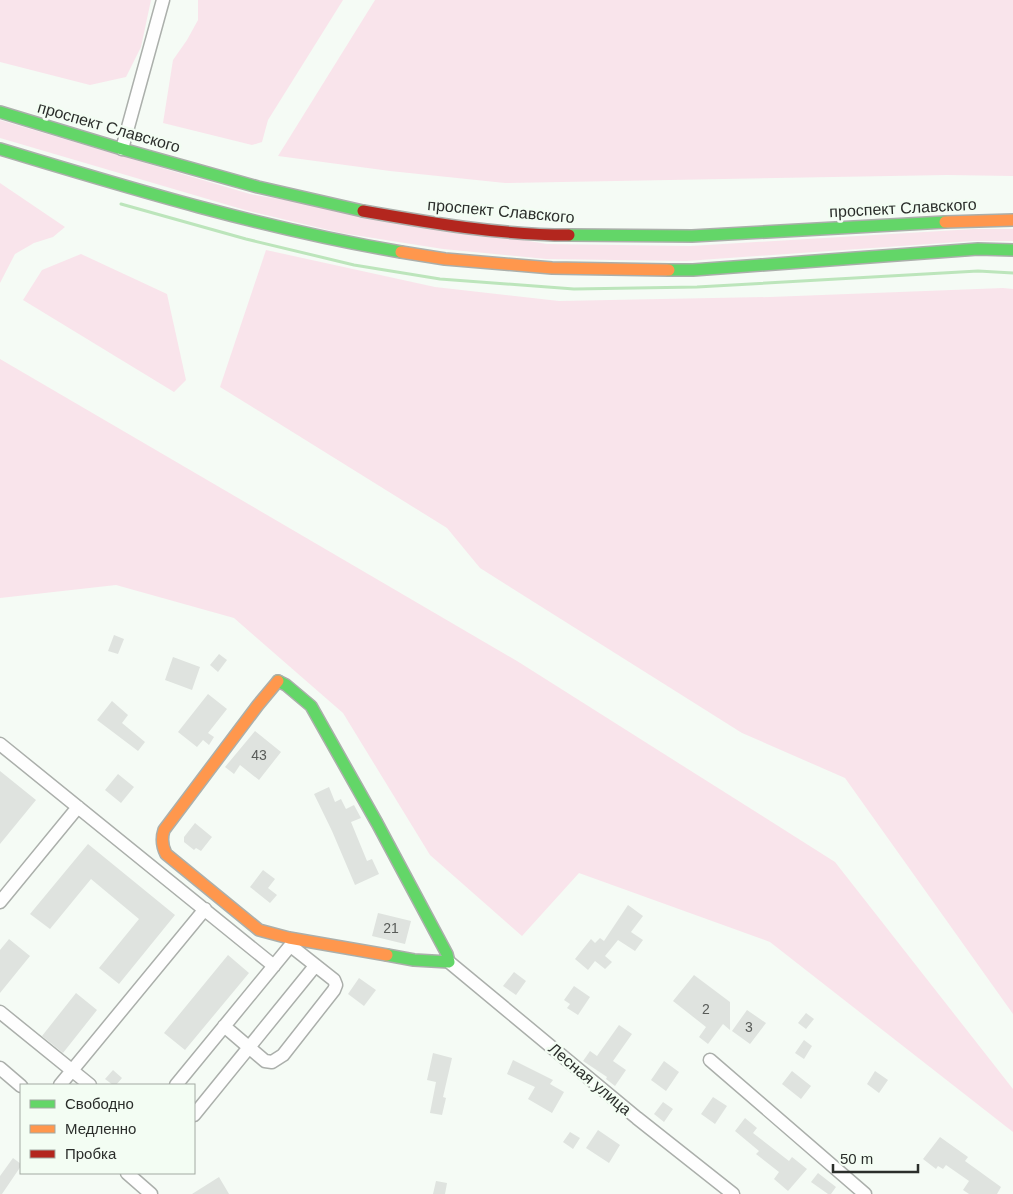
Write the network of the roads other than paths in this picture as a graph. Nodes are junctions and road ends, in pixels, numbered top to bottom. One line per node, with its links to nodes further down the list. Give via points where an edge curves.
1 (163, 0): 4 (street)
2 (0, 112): 4 (main road, проспект Славского)
3 (0, 149): 6 (main road, via 250,220 355,244 445,258 552,268 693,270 978,249)
4 (122, 149): 5 (main road, проспект Славского, via 346,208 450,226 547,235 692,236)
5 (1013, 220)
6 (1013, 250)
7 (0, 744): 8 (street)
8 (78, 807): 9 (street); 10 (street)
9 (0, 902)
10 (205, 910): 13 (street); 20 (street)
11 (293, 943): 12 (main road); 12 (main road, via 259,930 166,854 161,837 278,681 311,706 382,832); 13 (street); 14 (street)
12 (449, 962): 28 (street, Лесная улица)
13 (274, 966): 16 (street)
14 (315, 966): 17 (street); 17 (street, via 336,985 287,1050 272,1062)
15 (0, 1012): 20 (street)
16 (224, 1026): 17 (street); 23 (street)
17 (249, 1047): 25 (street)
18 (710, 1060): 29 (street)
19 (0, 1068): 24 (street)
20 (72, 1070): 21 (street); 22 (street)
21 (61, 1084)
22 (89, 1084)
23 (177, 1084)
24 (20, 1085)
25 (195, 1114)
26 (128, 1174): 27 (street)
27 (151, 1194)
28 (733, 1194)
29 (865, 1194)

